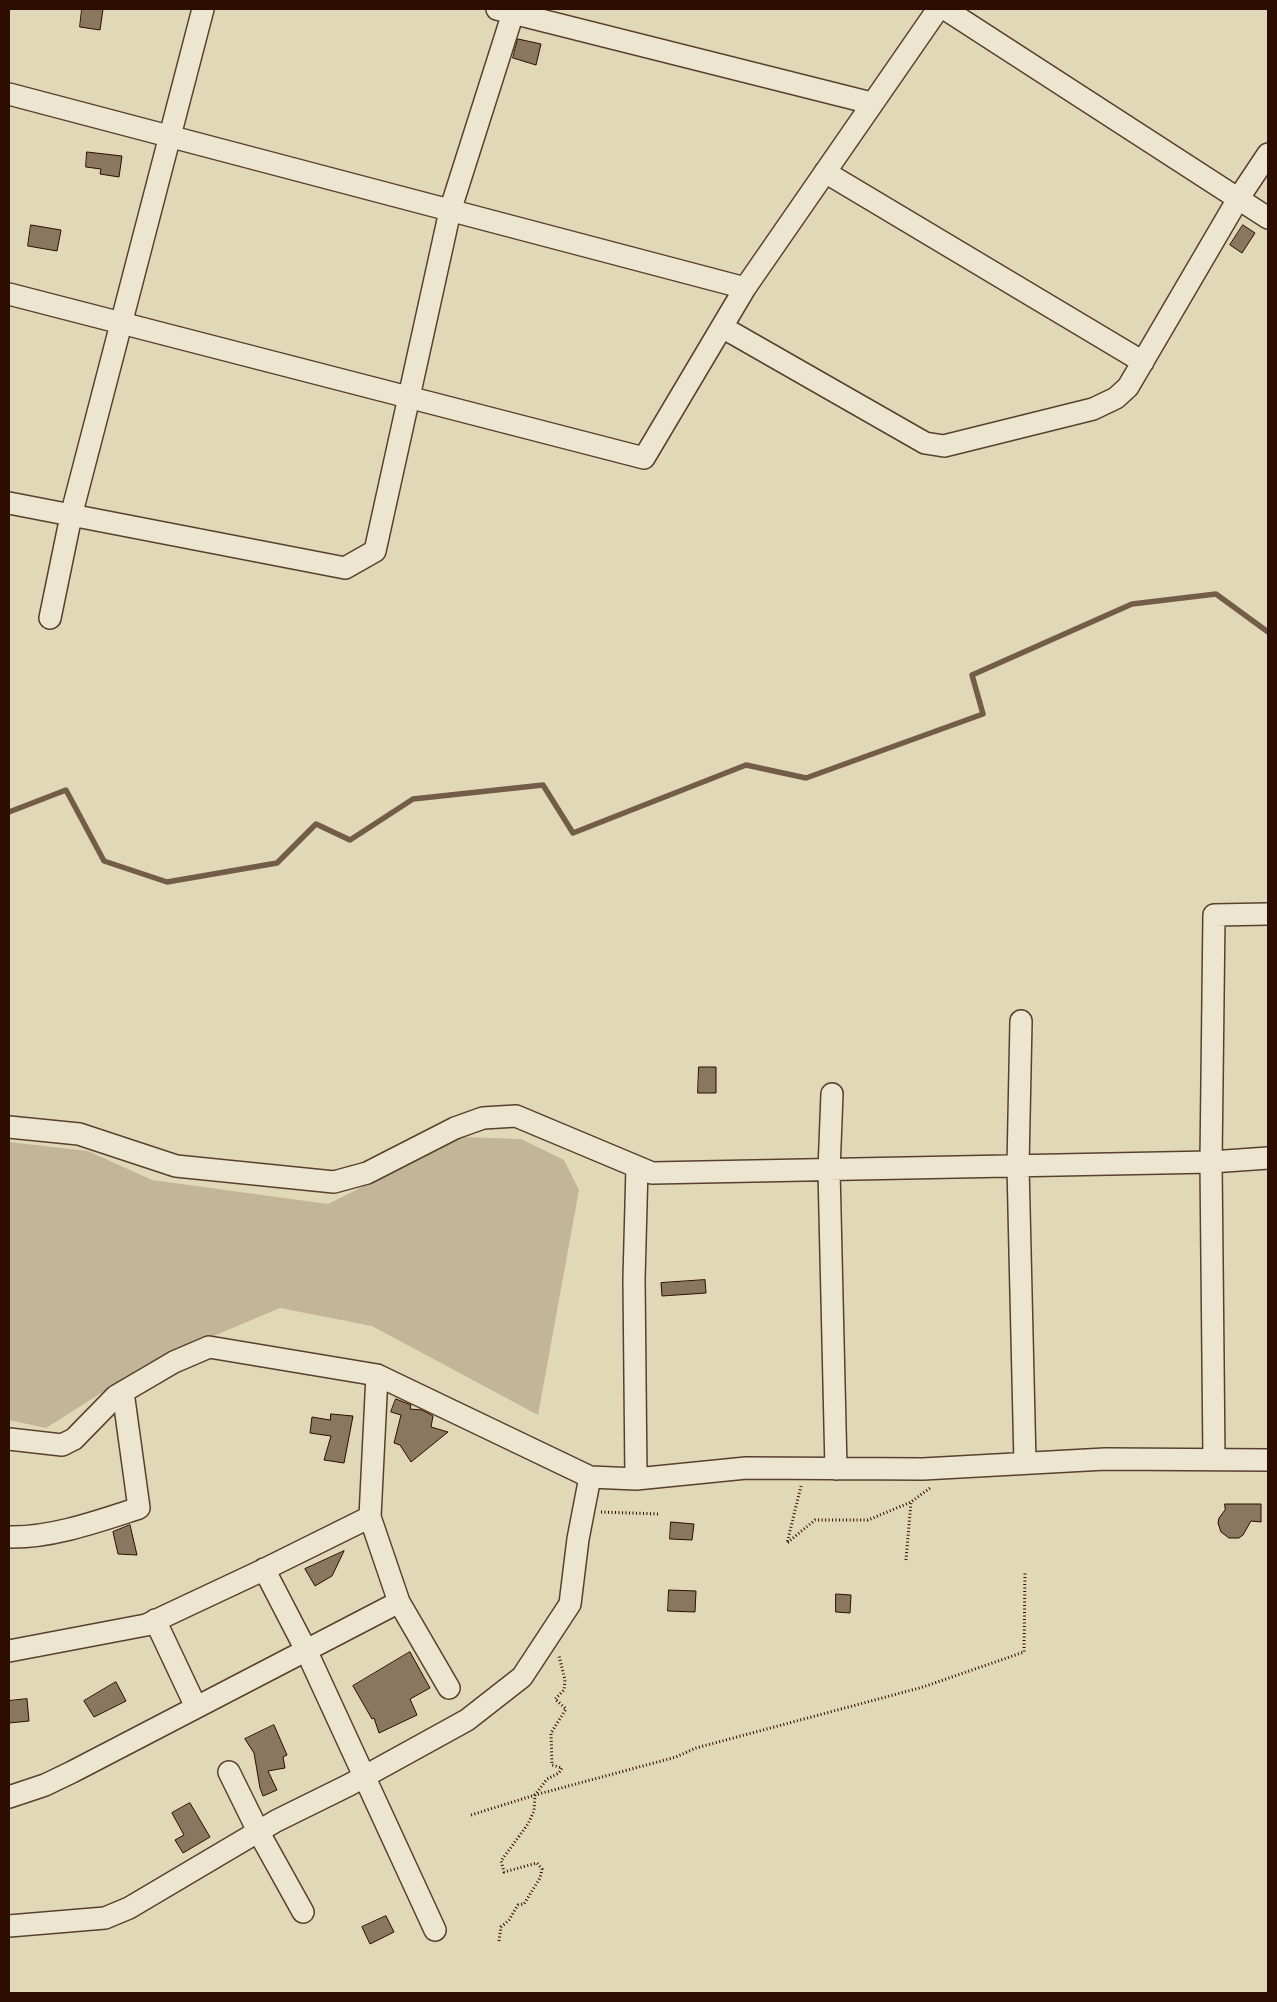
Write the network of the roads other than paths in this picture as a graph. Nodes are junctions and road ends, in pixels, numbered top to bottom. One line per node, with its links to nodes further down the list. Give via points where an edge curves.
1 (203, 9): 7 (street)
2 (938, 9): 6 (street)
3 (945, 9): 10 (street)
4 (505, 11): 6 (street); 11 (street)
5 (9, 94): 7 (street)
6 (871, 104): 9 (street)
7 (170, 137): 11 (street); 15 (street)
8 (1268, 154): 10 (street)
9 (825, 172): 13 (street); 17 (street)
10 (1238, 199): 12 (street); 17 (street)
11 (450, 211): 13 (street); 18 (street)
12 (1268, 218)
13 (745, 288): 16 (street)
14 (9, 294): 15 (street)
15 (121, 324): 18 (street); 20 (street)
16 (722, 327): 17 (street, via 925,443 944,446 1093,409 1116,398 1128,387); 18 (street, via 644,458)
17 (1143, 362)
18 (409, 398): 20 (street, via 375,551 345,568)
19 (9, 503): 20 (street)
20 (71, 516): 21 (street)
21 (50, 618)
22 (1268, 914): 27 (street, via 1214,915)
23 (1021, 1021): 28 (street)
24 (832, 1094): 30 (street)
25 (9, 1128): 29 (street, via 79,1134 176,1166 334,1182 367,1173 456,1128 483,1118 516,1116)
26 (1268, 1158): 27 (street)
27 (1211, 1162): 28 (street); 34 (street)
28 (1018, 1166): 30 (street); 36 (street)
29 (638, 1167): 30 (street, via 652,1173); 39 (street, via 634,1279)
30 (829, 1170): 37 (street)
31 (377, 1375): 32 (street, via 209,1347 174,1362); 38 (street); 40 (street)
32 (123, 1392): 33 (street, via 74,1439 62,1445); 41 (street, via 139,1508 88,1524 22,1538)
33 (9, 1439)
34 (1214, 1459): 35 (street); 36 (street)
35 (1268, 1460)
36 (1024, 1463): 37 (street, via 923,1469)
37 (836, 1469): 39 (street, via 746,1468)
38 (590, 1478): 39 (street); 50 (street, via 570,1604 522,1677 467,1720)
39 (636, 1479)
40 (370, 1517): 42 (street); 43 (street)
41 (9, 1537)
42 (264, 1569): 44 (street); 45 (street)
43 (400, 1602): 45 (street); 47 (street)
44 (156, 1620): 46 (street); 48 (street)
45 (306, 1650): 48 (street); 50 (street)
46 (9, 1651)
47 (449, 1688)
48 (196, 1707): 51 (street, via 46,1785)
49 (229, 1772): 52 (street)
50 (364, 1777): 52 (street); 55 (street)
51 (9, 1797)
52 (258, 1831): 53 (street); 54 (street, via 129,1908 105,1918)
53 (303, 1912)
54 (9, 1926)
55 (435, 1930)

